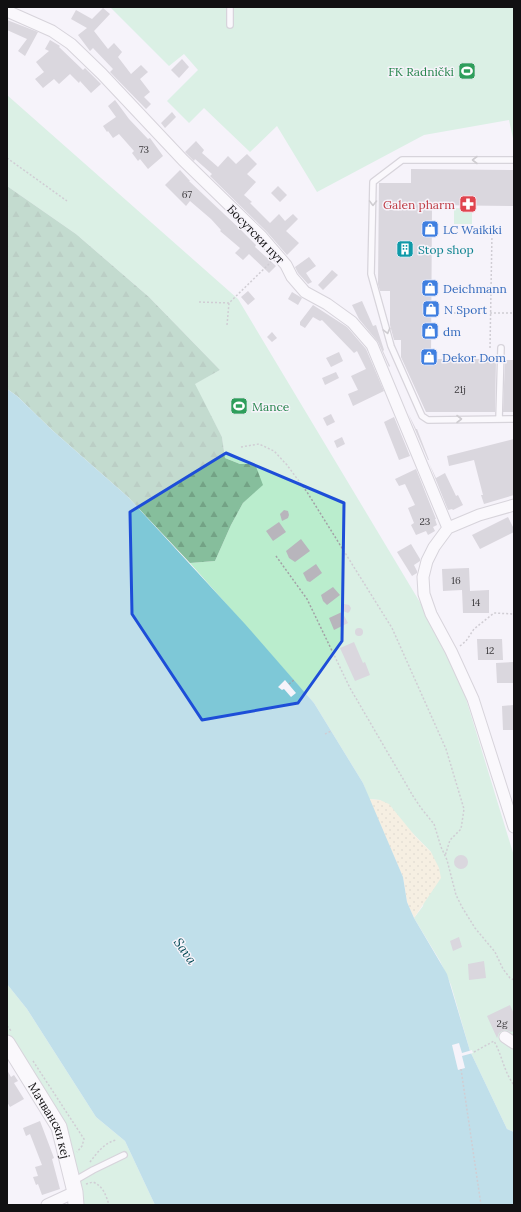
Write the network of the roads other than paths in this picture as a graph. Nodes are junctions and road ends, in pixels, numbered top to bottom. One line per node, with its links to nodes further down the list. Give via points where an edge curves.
1 (230, 7): 3 (lane)
2 (7, 11): 9 (street, Босутски пут, via 52,31 71,44 262,237 305,292 352,322 372,345)
3 (230, 25)
4 (514, 160): 6 (lane, one-way to 6, via 402,160 373,182 371,274 391,346 422,416 428,420)
5 (501, 348): 6 (lane)
6 (499, 420): 7 (lane)
7 (514, 420)
8 (514, 505): 9 (street, via 479,515)
9 (448, 528): 10 (street, via 427,561 423,577 424,594 431,614 452,651 473,699)
10 (514, 828)
11 (7, 1043): 13 (street, Мачвански кеј, via 59,1127)
12 (124, 1156): 13 (lane, via 93,1170)
13 (74, 1193): 14 (street)
14 (47, 1205)

